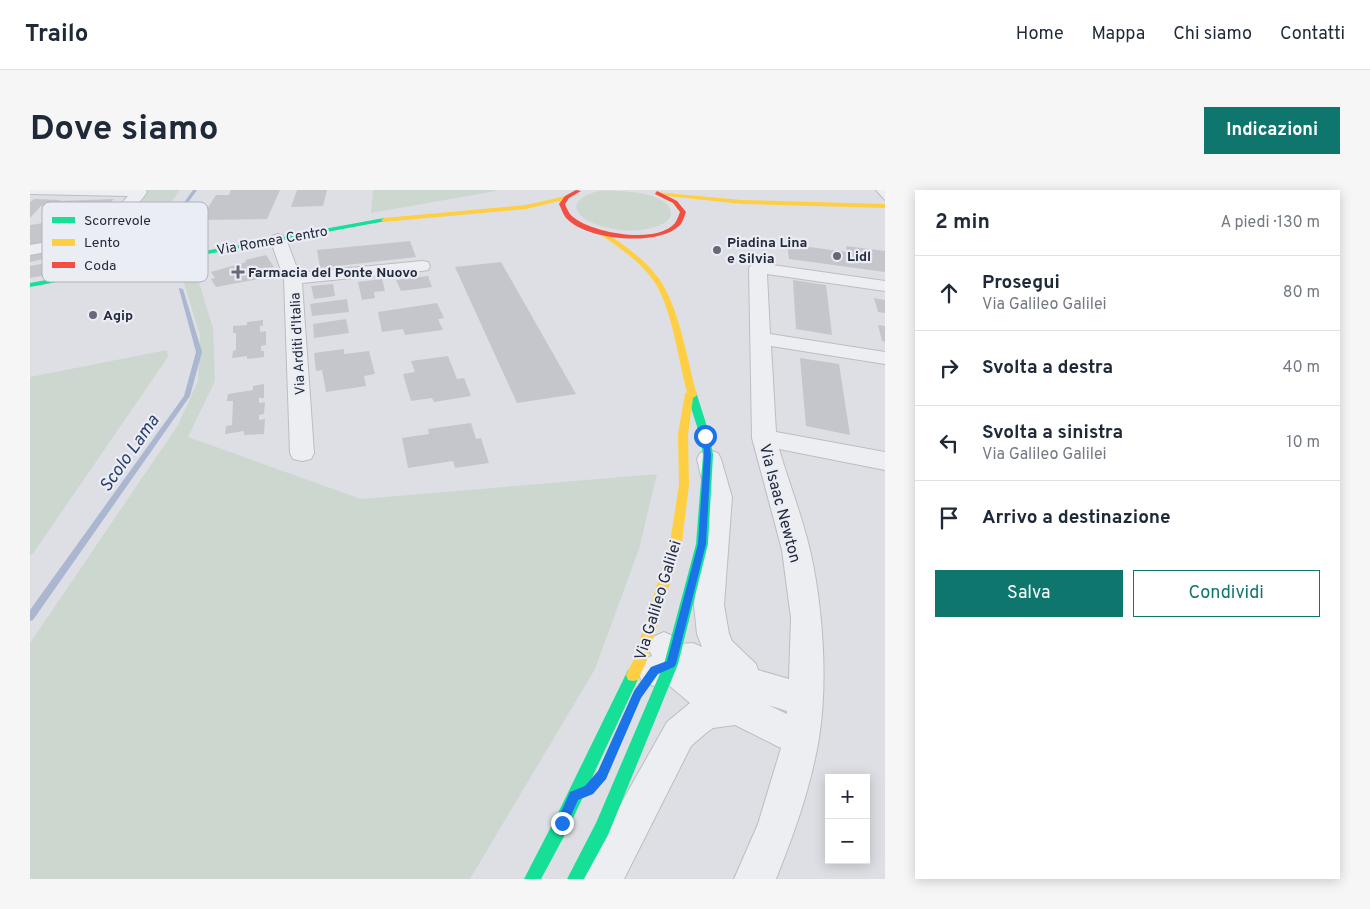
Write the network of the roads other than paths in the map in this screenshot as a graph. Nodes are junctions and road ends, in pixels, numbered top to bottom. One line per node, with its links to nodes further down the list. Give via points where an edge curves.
1 (30, 190): 4 (street)
2 (580, 190): 6 (main road, Via Romea Centro)
3 (879, 190): 7 (lane)
4 (108, 191): 8 (street, via 140,192)
5 (653, 191): 9 (main road, via 700,199); 16 (main road, via 680,205 688,219 666,236)
6 (566, 198): 12 (main road, Via Romea Centro, via 526,207); 15 (main road, via 562,204 563,211)
7 (885, 198)
8 (130, 202)
9 (782, 204): 10 (main road); 11 (main road)
10 (885, 206)
11 (721, 212)
12 (455, 213): 13 (main road, Via Romea Centro); 17 (main road, Via Romea Centro, via 383,220)
13 (529, 217)
14 (558, 221): 15 (main road)
15 (577, 224): 16 (main road)
16 (602, 233): 23 (main road, Via Galileo Galilei, via 625,248)
17 (278, 239): 18 (main road, Via Romea Centro); 21 (street, Via Arditi d'Italia)
18 (208, 252)
19 (422, 266): 21 (street)
20 (660, 266): 23 (main road, Via Galileo Galilei)
21 (293, 279): 30 (street, Via Arditi d'Italia)
22 (46, 282): 24 (main road, Via Romea Centro)
23 (658, 283): 28 (main road, Via Galileo Galilei, via 679,340)
24 (30, 285)
25 (885, 286): 26 (street, Via Isaac Newton, via 758,268)
26 (760, 338): 27 (street); 29 (street, Via Isaac Newton)
27 (885, 358)
28 (690, 387): 31 (main road, Via Galileo Galilei); 33 (main road, Via Galileo Galilei, via 683,434 684,485)
29 (764, 438): 32 (street); 36 (street, Via Isaac Newton, via 796,550 806,618)
30 (302, 452)
31 (708, 455): 34 (main road, Via Galileo Galilei, via 702,544); 35 (street, via 718,497 709,605 713,634)
32 (885, 462)
33 (676, 542): 34 (street, via 682,560 662,632); 38 (main road, Via Galileo Galilei, via 640,660)
34 (671, 664): 35 (street, via 697,689); 38 (street, via 654,671 637,694 602,775 589,790); 40 (main road, Via Galileo Galilei, via 602,829)
35 (747, 697): 36 (street); 37 (street); 41 (street, via 694,719 678,734)
36 (806, 700): 37 (street, Via Isaac Newton)
37 (801, 739): 42 (street, Via Isaac Newton, via 777,827)
38 (574, 796): 39 (main road, Via Galileo Galilei)
39 (532, 879)
40 (575, 879)
41 (602, 879)
42 (755, 879)

